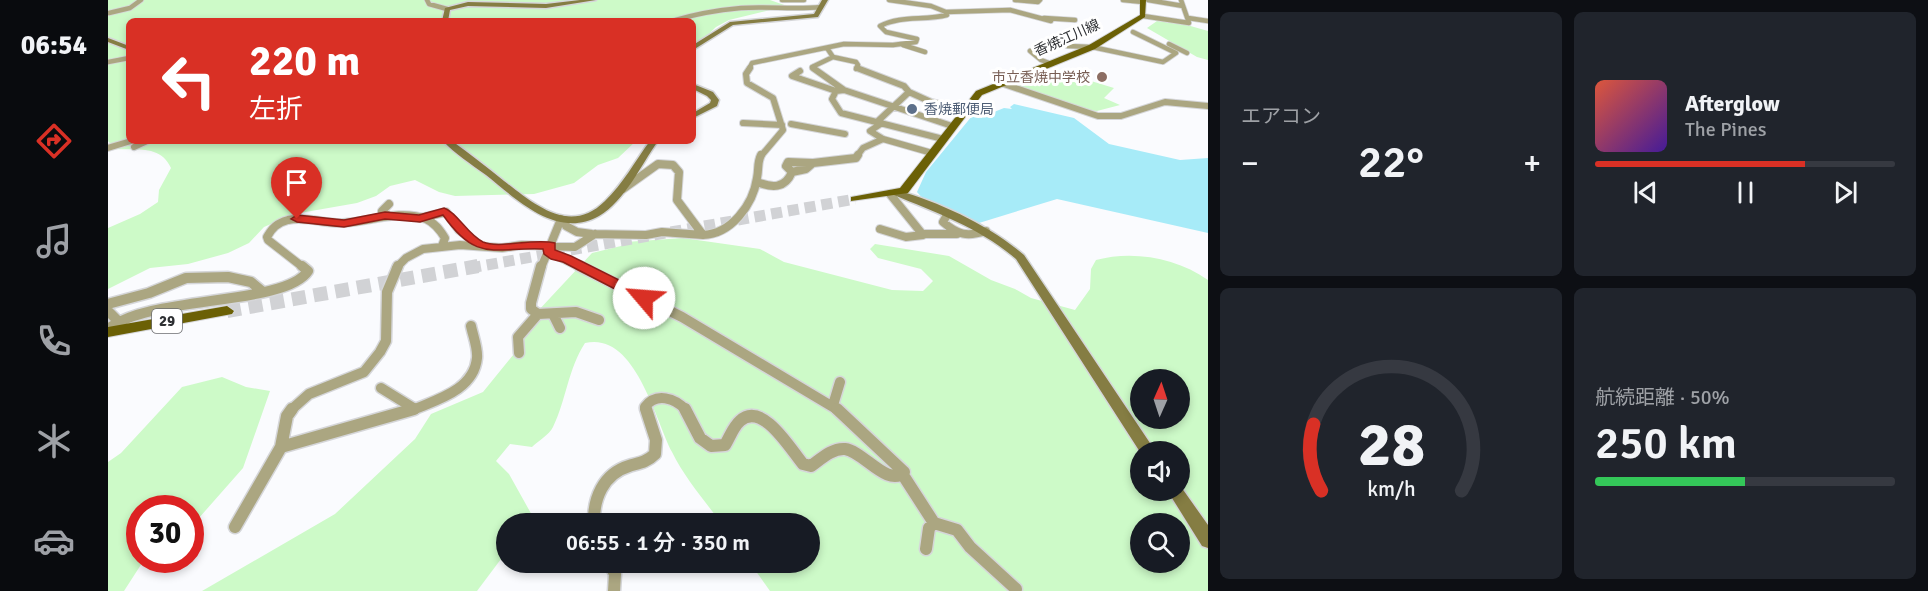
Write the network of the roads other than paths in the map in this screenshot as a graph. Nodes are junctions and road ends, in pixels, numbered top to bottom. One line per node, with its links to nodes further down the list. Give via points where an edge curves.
1 (141, 0): 17 (street, via 130,8)
2 (427, 0): 15 (street, via 435,8)
3 (593, 0): 15 (street, via 546,6 462,4)
4 (782, 0): 5 (street)
5 (804, 0)
6 (825, 0): 14 (street)
7 (889, 0): 16 (street)
8 (1015, 0): 9 (street)
9 (1040, 0)
10 (1123, 0): 12 (street)
11 (1181, 0): 13 (street)
12 (1144, 6): 13 (street); 21 (street); 26 (main road, 香焼江川線)
13 (1183, 6): 21 (street)
14 (821, 7): 19 (street, via 743,8); 30 (street, via 812,16 732,22)
15 (447, 9): 18 (street)
16 (945, 12): 20 (street, via 1006,10); 29 (street, via 947,15 939,17 892,20 880,26 886,32 918,40)
17 (109, 13)
18 (446, 18)
19 (683, 18)
20 (1038, 18): 22 (street); 23 (street)
21 (1188, 19): 24 (street); 25 (street)
22 (1075, 20)
23 (1051, 21)
24 (1208, 21)
25 (1208, 27)
26 (1129, 31): 33 (main road, 香焼江川線); 34 (street); 39 (street)
27 (108, 40): 32 (street)
28 (893, 45): 29 (street); 35 (street, via 844,44); 38 (street, via 892,50)
29 (900, 45): 37 (street)
30 (696, 46)
31 (1067, 46): 33 (street)
32 (126, 47)
33 (1092, 47): 41 (street); 44 (main road, 香焼江川線)
34 (1166, 47): 41 (street); 41 (street, via 1176,53 1162,62)
35 (827, 48): 40 (street); 50 (street, via 752,63 746,74 747,83)
36 (1030, 51): 44 (street)
37 (925, 52)
38 (897, 53)
39 (1187, 53)
40 (833, 57): 48 (street, via 812,67); 49 (street, via 857,60 857,70 908,88)
41 (1145, 58)
42 (126, 59): 43 (street)
43 (108, 62)
44 (1052, 64): 46 (main road, 香焼江川線)
45 (800, 71): 48 (street, via 792,76)
46 (1001, 83): 52 (street, via 1098,116 1121,116 1165,102); 54 (main road, 香焼江川線, via 979,93)
47 (696, 87): 55 (street, via 715,100)
48 (840, 91): 53 (street); 56 (street, via 832,101 842,113)
49 (909, 92): 53 (street); 54 (street)
50 (774, 102): 51 (street); 59 (street)
51 (784, 103)
52 (1208, 105)
53 (892, 107): 56 (street); 60 (street)
54 (964, 110): 60 (main road, 香焼江川線)
55 (696, 114)
56 (880, 122): 62 (street, via 870,131); 63 (street)
57 (743, 123): 59 (street)
58 (791, 124): 61 (street)
59 (782, 125): 69 (street, via 783,132 760,157)
60 (952, 126): 63 (main road, 香焼江川線)
61 (845, 134)
62 (883, 139): 68 (street); 69 (street, via 863,148 856,158 813,163 792,172 781,187)
63 (943, 139): 68 (main road, 香焼江川線)
64 (133, 144): 67 (street)
65 (451, 144): 77 (street, via 536,210)
66 (652, 144): 70 (street)
67 (108, 148)
68 (932, 153): 71 (main road, 香焼江川線, via 906,189)
69 (757, 182): 83 (street, via 735,222 712,236)
70 (623, 189): 77 (street, via 598,213); 83 (street, via 648,167 675,167 679,172 677,200)
71 (894, 194): 72 (main road); 74 (street); 81 (street)
72 (855, 199)
73 (389, 204): 75 (street, via 382,211)
74 (947, 214): 79 (street); 82 (street, via 943,222)
75 (389, 216): 76 (street); 87 (street, via 344,223 297,219 273,228 268,232 268,240 308,273 300,282)
76 (420, 218): 84 (street, via 441,230 445,238); 85 (street, via 446,212 459,230)
77 (563, 219): 80 (street, via 566,226 577,232); 86 (street)
78 (879, 229): 81 (street, via 906,237)
79 (986, 231): 82 (street, via 970,236); 102 (street, via 1026,263)
80 (595, 234): 83 (street); 86 (street, via 574,247)
81 (922, 234): 82 (street)
82 (957, 234)
83 (703, 235)
84 (442, 246): 85 (street); 103 (street, via 412,254 396,268 385,299 386,341 380,351 364,372 309,394 296,404 288,416)
85 (481, 246): 86 (street)
86 (549, 249): 91 (street, via 531,303 531,309); 100 (street, via 682,317)
87 (263, 292): 88 (street, via 251,282 206,277 180,280); 95 (street, via 202,301)
88 (108, 304)
89 (108, 311): 95 (street)
90 (227, 311): 95 (main road, 29)
91 (538, 314): 92 (street); 97 (street, via 518,337)
92 (553, 315): 93 (street, via 576,312); 96 (street)
93 (598, 320)
94 (471, 326): 101 (street, via 477,358 464,383 455,392)
95 (111, 327)
96 (560, 328)
97 (519, 353)
98 (840, 382): 100 (street)
99 (381, 388): 101 (street)
100 (833, 405): 104 (street, via 902,467)
101 (415, 409): 103 (street)
102 (1142, 441)
103 (281, 447): 108 (street)
104 (903, 475): 106 (street, via 890,476 855,452 843,449 824,454 811,466 803,464 771,424 753,416 739,422 725,445 712,446 704,442 686,409 672,400 657,398 645,407 656,440 655,453 641,463 617,470 595,502); 107 (street)
105 (1182, 501): 109 (street)
106 (594, 513)
107 (934, 523): 110 (street, via 929,528); 112 (street, via 957,530)
108 (235, 527)
109 (1208, 540)
110 (926, 549)
111 (614, 573): 113 (street)
112 (1016, 589)
113 (614, 591)

